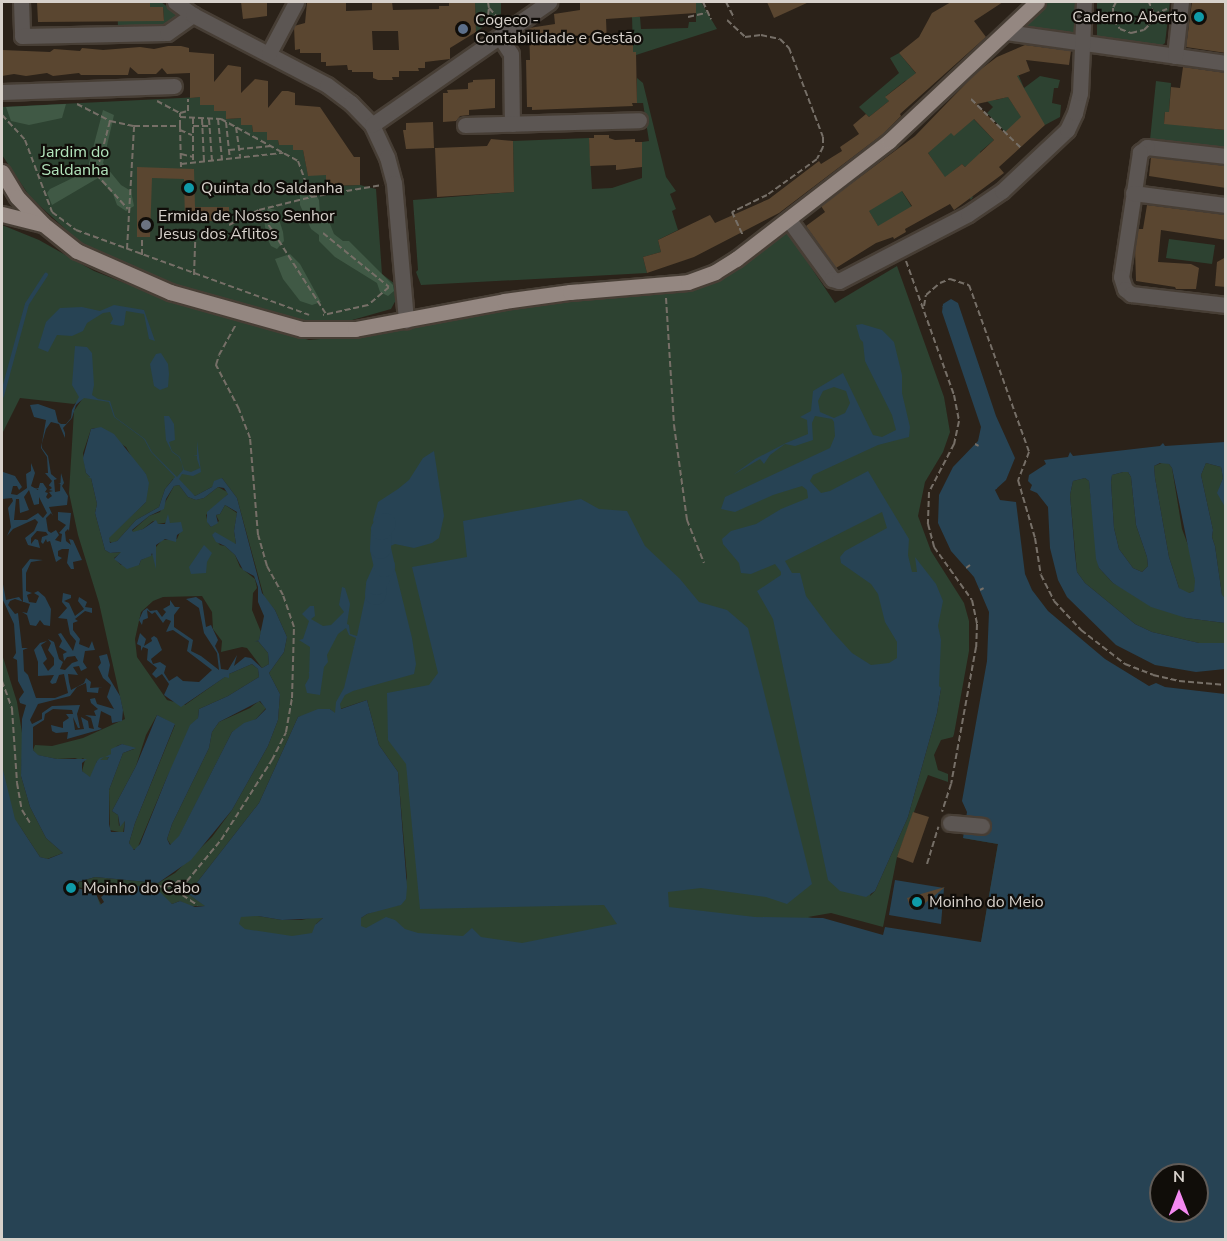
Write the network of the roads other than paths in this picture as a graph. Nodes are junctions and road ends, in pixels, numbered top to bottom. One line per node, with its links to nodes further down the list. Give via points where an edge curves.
1 (21, 2): 8 (street, via 22,36 167,33)
2 (176, 2): 8 (street)
3 (296, 2): 12 (street)
4 (549, 2): 10 (street)
5 (1037, 2): 9 (main road)
6 (1089, 6): 11 (street)
7 (1176, 7): 13 (street)
8 (193, 15): 12 (street)
9 (1006, 32): 11 (street); 26 (main road, via 889,141)
10 (500, 37): 18 (street, via 511,54); 19 (street)
11 (1083, 43): 13 (street); 26 (street, via 1080,93 1067,130 1018,178 958,219 839,281 832,279)
12 (268, 53): 19 (street, via 327,85)
13 (1175, 56): 14 (street)
14 (1226, 63)
15 (174, 86): 16 (street)
16 (2, 92)
17 (639, 120): 18 (street)
18 (512, 124): 20 (street)
19 (372, 125): 29 (street, via 394,183)
20 (465, 126)
21 (1226, 156): 23 (street, via 1147,147 1137,161)
22 (2, 172): 27 (main road, via 17,197)
23 (1133, 192): 24 (street); 28 (street, via 1120,276 1125,289 1131,294)
24 (1226, 205)
25 (2, 214): 27 (main road)
26 (789, 220): 29 (main road, via 715,272 688,282 570,292)
27 (42, 224): 29 (main road, via 77,251 104,264 170,292 241,313 302,328 339,330)
28 (1226, 305)
29 (406, 320)
30 (950, 823): 31 (street)
31 (982, 826)

